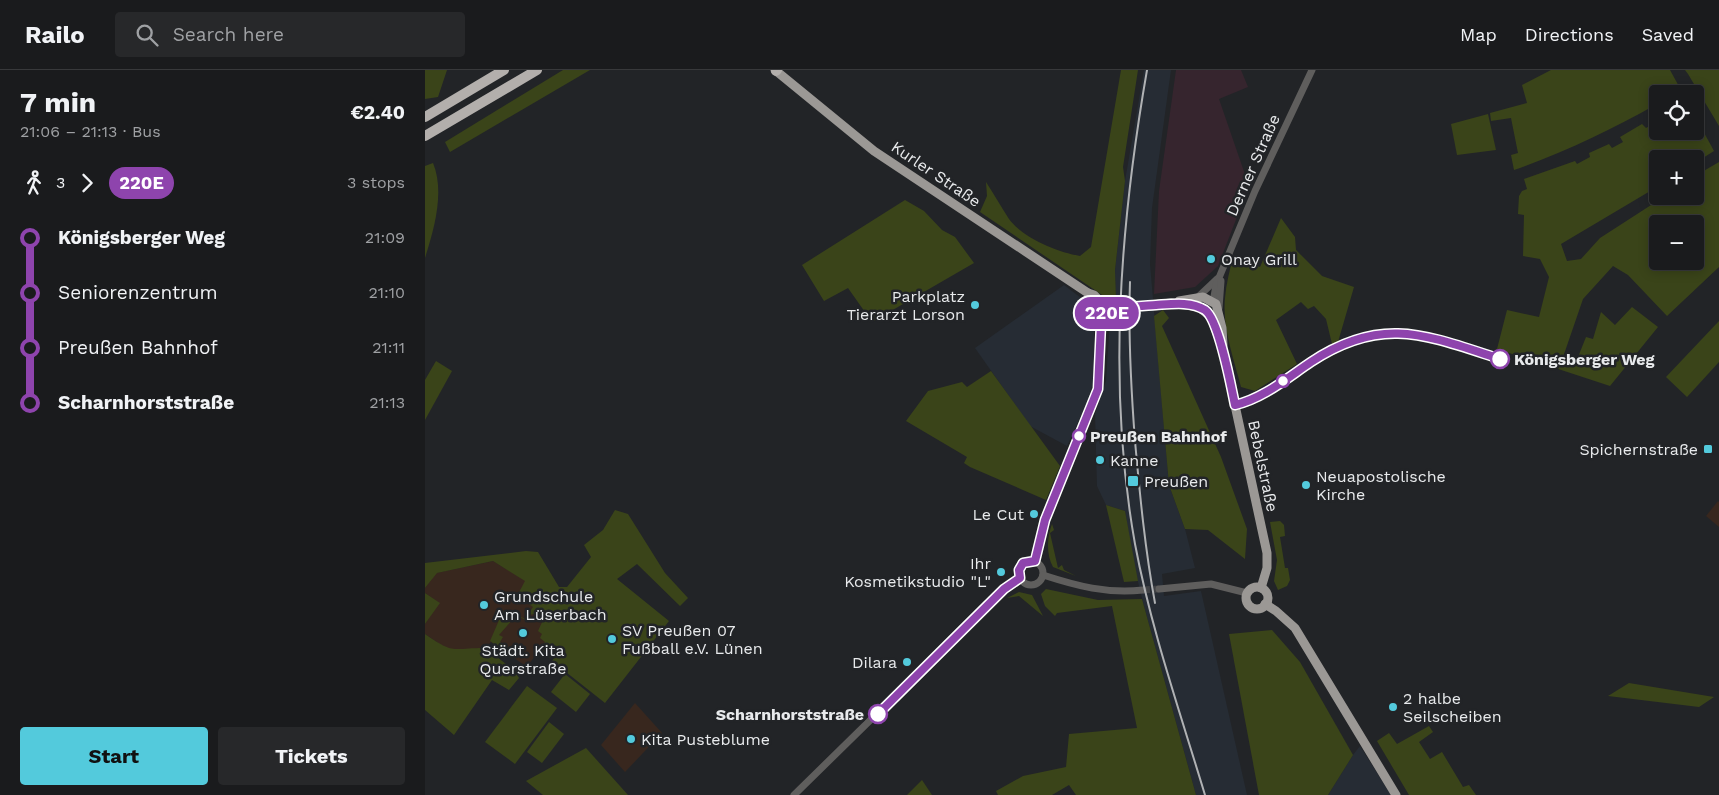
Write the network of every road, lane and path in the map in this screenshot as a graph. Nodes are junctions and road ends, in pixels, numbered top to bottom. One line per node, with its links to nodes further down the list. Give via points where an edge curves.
1 (504, 70): 5 (highway)
2 (537, 70): 6 (highway)
3 (776, 70): 12 (main road, Kurler Straße, via 874,151 1094,295)
4 (1312, 70): 7 (street, Derner Straße, via 1255,192)
5 (425, 117)
6 (425, 136)
7 (1222, 273): 8 (street, Derner Straße); 9 (street, Derner Straße, via 1216,286)
8 (1198, 297): 9 (main road); 10 (main road)
9 (1217, 302): 11 (main road); 13 (main road); 14 (main road, Bebelstraße, via 1223,328)
10 (1171, 304): 11 (main road); 12 (main road)
11 (1192, 305): 13 (main road, via 1204,310)
12 (1107, 313): 15 (street, via 1100,334 1098,389 1045,520)
13 (1213, 321): 14 (main road, Bebelstraße)
14 (1223, 350): 18 (main road, Bebelstraße, via 1267,553 1267,568)
15 (1035, 561): 16 (street, via 1041,565); 17 (street, via 1027,561 1020,566)
16 (1043, 575): 17 (street, via 1033,585 1025,584); 20 (street, via 1094,590)
17 (1020, 578): 23 (street, via 998,595)
18 (1261, 588): 21 (main road, via 1251,588); 22 (main road, via 1267,595)
19 (1159, 589): 21 (street, via 1211,584)
20 (1143, 590)
21 (1247, 593): 22 (main road, via 1246,600 1250,606 1259,608)
22 (1265, 604): 24 (main road, via 1295,628)
23 (794, 795)
24 (1396, 795)

